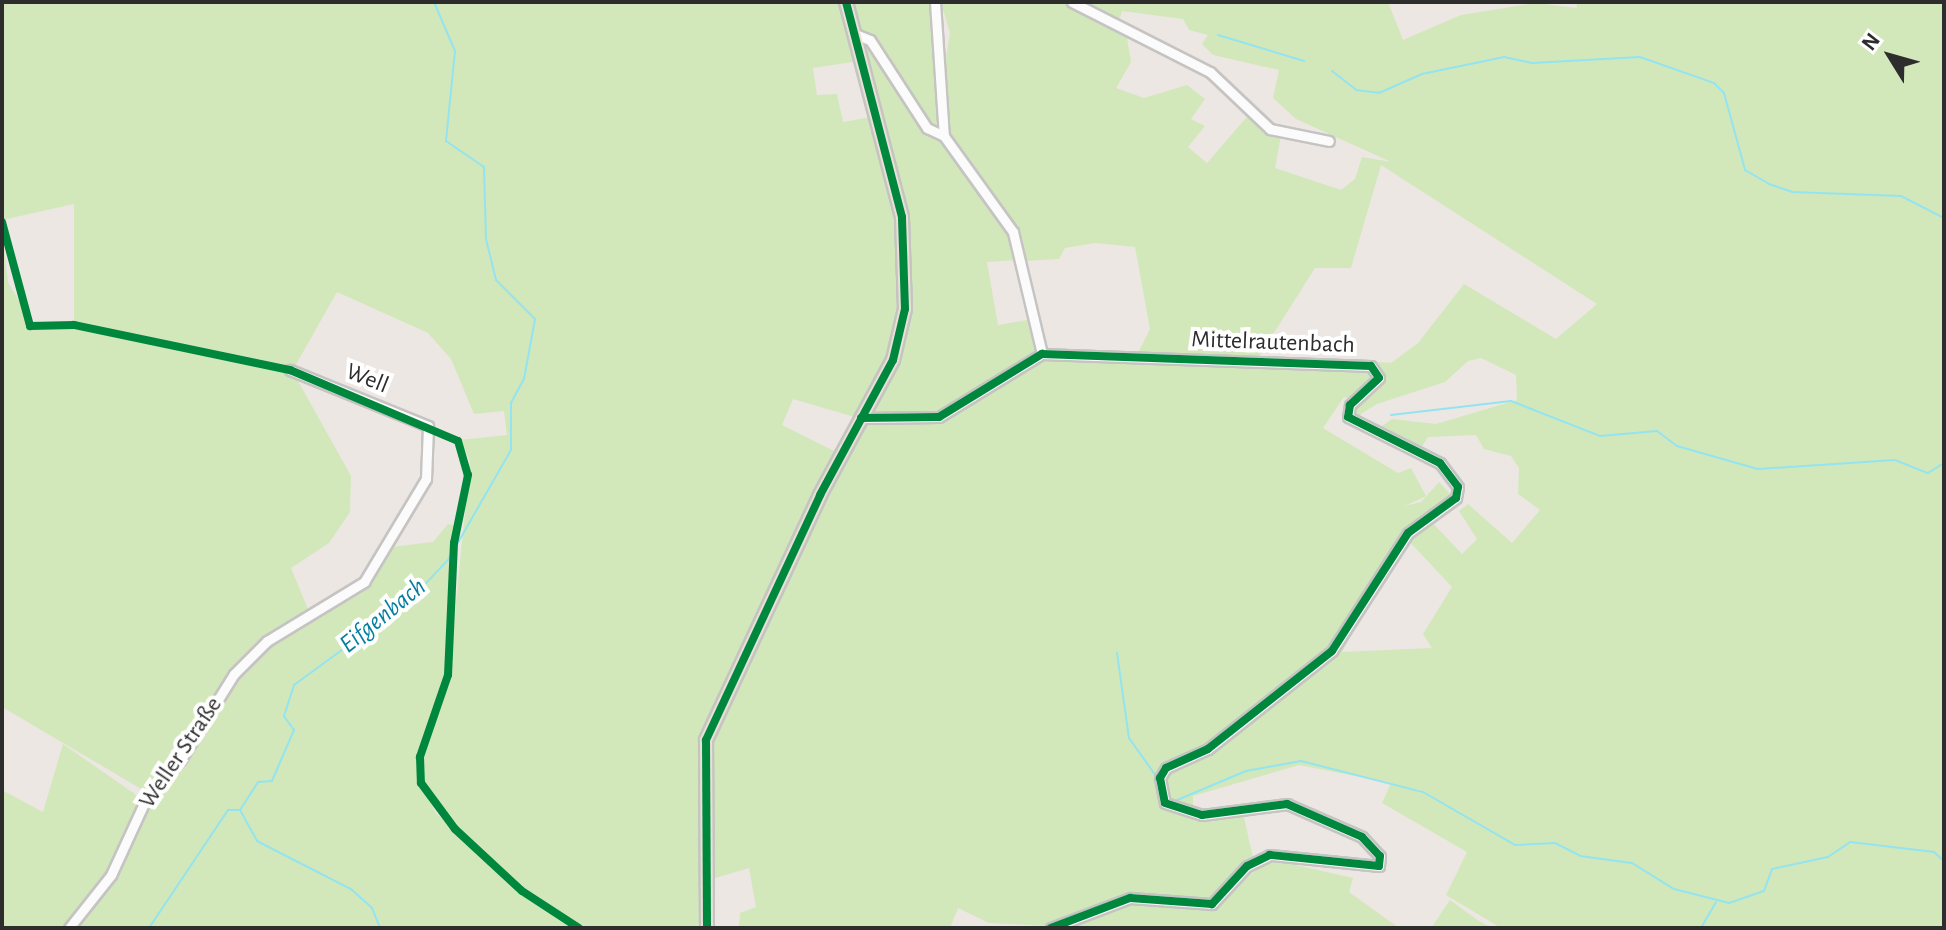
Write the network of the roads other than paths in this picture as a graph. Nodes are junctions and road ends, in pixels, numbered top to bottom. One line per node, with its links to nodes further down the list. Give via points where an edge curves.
1 (846, 2): 4 (main road)
2 (935, 2): 5 (street)
3 (1072, 2): 6 (street, via 1210,72 1270,129)
4 (855, 34): 5 (street, via 870,40 927,128); 9 (main road, via 908,257 902,332)
5 (944, 136): 7 (street, via 1013,232)
6 (1329, 141)
7 (1042, 354): 9 (street, via 939,417 897,423); 13 (street, Mittelrautenbach, via 1374,366 1377,381 1350,405 1348,417 1440,463 1458,487 1456,498 1402,541 1332,651 1208,749 1166,768 1161,791 1173,808 1202,815 1275,800 1358,834 1381,858 1376,867 1317,854 1270,855 1204,906 1130,898)
8 (290, 370): 10 (street, Well, via 428,426 426,479 399,516 381,563)
9 (861, 418): 12 (main road, via 706,740)
10 (324, 608): 11 (street, Weller Straße, via 267,641 234,674 181,759 146,799 111,875)
11 (69, 928)
12 (707, 928)
13 (1051, 928)

